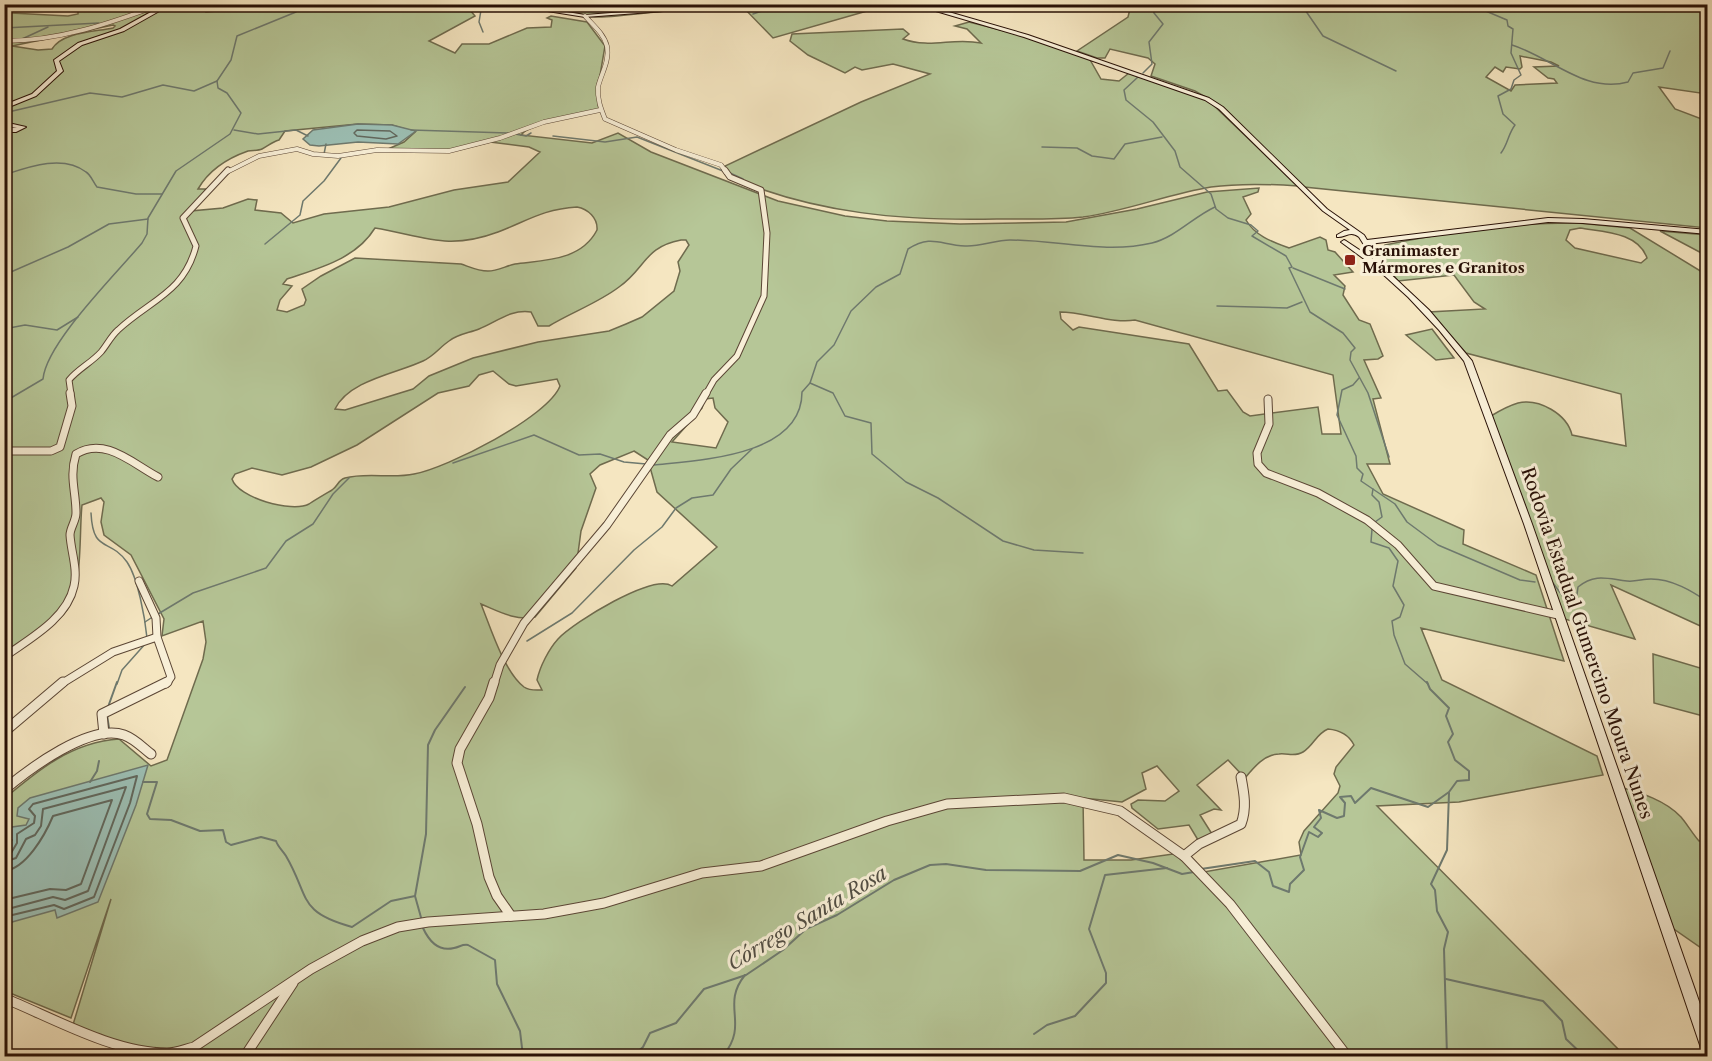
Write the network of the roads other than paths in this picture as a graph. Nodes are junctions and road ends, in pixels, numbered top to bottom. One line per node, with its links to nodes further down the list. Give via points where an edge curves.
1 (162, 4): 9 (street, via 102,27 31,41)
2 (184, 4): 10 (main road, via 162,8 122,30 71,49 56,61 60,71 34,95)
3 (506, 4): 8 (main road)
4 (694, 4): 8 (main road, via 677,9)
5 (916, 4): 7 (main road, Rodovia Estadual Gumercino Moura Nunes)
6 (924, 4): 7 (main road, Rodovia Estadual Gumercino Moura Nunes)
7 (937, 12): 14 (main road, Rodovia Estadual Gumercino Moura Nunes, via 1026,36 1207,99 1221,108)
8 (585, 16): 11 (street, via 604,36 609,49 596,91)
9 (4, 41)
10 (4, 106)
11 (600, 110): 24 (street, via 544,122 449,151 402,149 335,156 297,149 259,156 235,166 183,218 196,246 182,280 118,329 105,349 69,380 72,406 60,447 54,451); 36 (street, via 608,121 722,165 730,177 760,189 767,233 765,288 737,356 714,380 693,415 670,435 608,525 524,623 500,664 489,698 463,741 457,763 459,774 493,888)
12 (4, 124): 13 (main road, via 23,127)
13 (4, 130)
14 (1325, 210): 16 (main road, Rodovia Estadual Gumercino Moura Nunes); 18 (main road, Rodovia Estadual Gumercino Moura Nunes)
15 (1707, 232): 17 (main road, via 1548,220)
16 (1358, 234): 17 (main road); 18 (main road, via 1346,232); 20 (main road, Rodovia Estadual Gumercino Moura Nunes)
17 (1399, 238): 19 (main road)
18 (1341, 239): 20 (main road, via 1356,246); 22 (main road, Rodovia Estadual Gumercino Moura Nunes)
19 (1386, 241): 20 (main road); 21 (main road, via 1377,247)
20 (1365, 243): 21 (main road, Rodovia Estadual Gumercino Moura Nunes)
21 (1375, 257): 22 (main road, Rodovia Estadual Gumercino Moura Nunes)
22 (1389, 276): 27 (main road, Rodovia Estadual Gumercino Moura Nunes, via 1468,361)
23 (1268, 399): 27 (street, via 1269,424 1257,453 1258,464 1266,473 1318,493 1367,520 1398,545 1434,586)
24 (4, 451)
25 (158, 477): 29 (street, via 99,446 76,454 71,471 76,515 70,534 74,586 53,621)
26 (139, 581): 28 (street, via 156,618)
27 (1558, 615): 40 (main road, Rodovia Estadual Gumercino Moura Nunes)
28 (157, 637): 30 (street, via 111,651 86,665); 31 (street, via 171,678 165,685 102,714)
29 (4, 657)
30 (4, 732)
31 (104, 734): 32 (street, via 124,735); 34 (street, via 57,752)
32 (151, 754)
33 (1241, 777): 35 (street, via 1246,809 1243,823 1236,830 1206,838)
34 (4, 790)
35 (1184, 856): 36 (street, via 1135,819 1085,801 1057,798 958,802 898,817 760,866 702,873 572,910); 43 (street, via 1230,904)
36 (512, 916): 37 (street, via 428,922 379,933)
37 (294, 981): 39 (street); 42 (street)
38 (4, 998): 39 (street, via 144,1050 167,1053)
39 (194, 1047): 41 (street)
40 (1707, 1048)
41 (181, 1056)
42 (245, 1056)
43 (1347, 1056)

